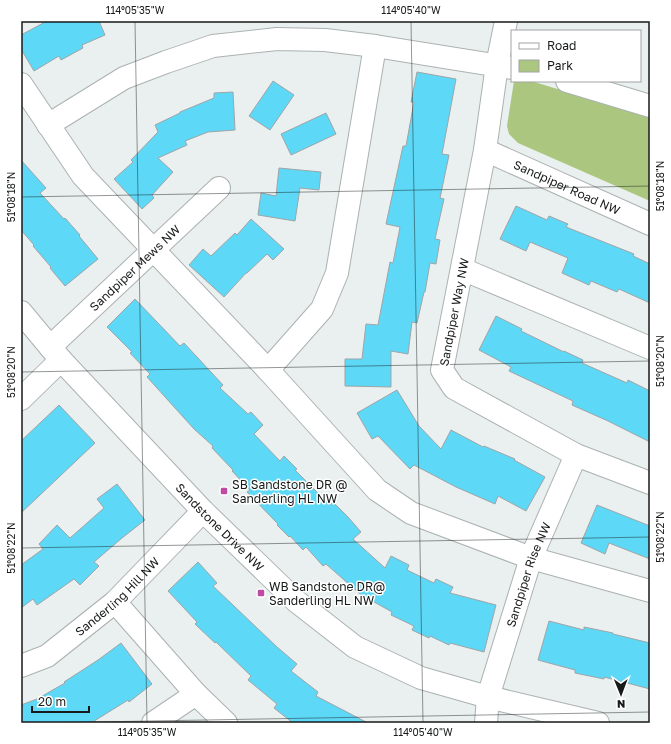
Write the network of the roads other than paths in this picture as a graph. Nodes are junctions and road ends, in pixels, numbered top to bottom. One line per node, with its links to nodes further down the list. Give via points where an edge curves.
1 (506, 21): 3 (street, Sandpiper Way NW)
2 (375, 46): 3 (street); 7 (street, via 325,40 277,39 213,46 124,78); 16 (street, via 337,274 322,309)
3 (504, 67): 8 (street, Sandpiper Way NW)
4 (570, 82): 6 (street)
5 (21, 84): 7 (street)
6 (650, 106)
7 (48, 125): 11 (street, via 83,176)
8 (485, 150): 10 (street, Sandpiper Road NW); 12 (street, Sandpiper Way NW)
9 (219, 188): 11 (street, Sandpiper Mews NW)
10 (650, 224)
11 (153, 250): 15 (street, Sandpiper Mews NW); 16 (street)
12 (462, 269): 14 (street); 18 (street, Sandpiper Way NW, via 442,370 454,388)
13 (21, 312): 15 (street, Sandstone Drive NW)
14 (650, 348)
15 (56, 353): 17 (street, Sandpiper Mews NW); 20 (street, Sandstone Drive NW)
16 (268, 370): 21 (street, via 377,490 411,513)
17 (21, 399)
18 (576, 455): 19 (street, Sandpiper Way NW); 21 (street, Sandpiper Rise NW)
19 (650, 483)
20 (203, 511): 23 (street, Sanderling Hill NW); 26 (street, Sandstone Drive NW, via 296,601 354,647 421,678)
21 (531, 558): 22 (street); 26 (street, Sandpiper Rise NW)
22 (650, 591)
23 (115, 602): 24 (street, Sanderling Hill NW, via 47,656); 25 (street)
24 (21, 666)
25 (196, 694): 27 (street); 28 (street)
26 (488, 696): 29 (street, Sandpiper Rise NW); 30 (street, Sandstone Drive NW)
27 (153, 723)
28 (226, 723)
29 (486, 723)
30 (598, 723)

